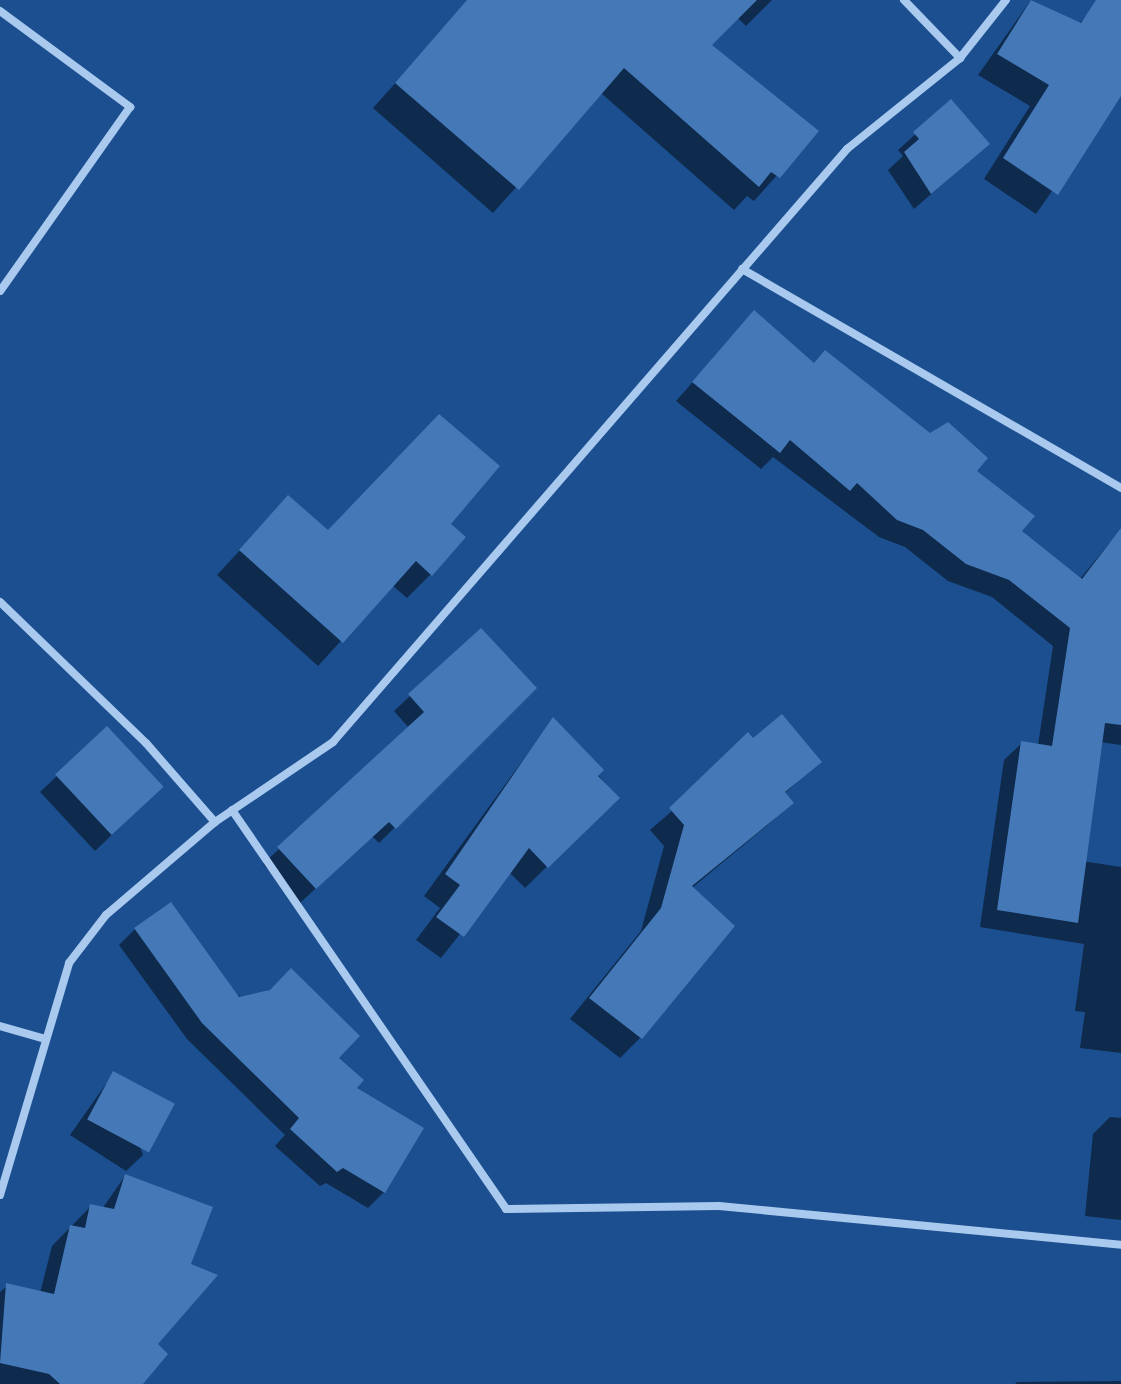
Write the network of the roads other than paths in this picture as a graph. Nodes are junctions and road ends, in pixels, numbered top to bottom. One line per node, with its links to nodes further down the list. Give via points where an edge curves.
1 (904, 0): 4 (street)
2 (1006, 0): 4 (street)
3 (0, 11): 6 (street, via 130,107)
4 (960, 58): 5 (street, via 847,149)
5 (742, 269): 7 (street); 9 (street, via 333,742)
6 (0, 291)
7 (1121, 488)
8 (0, 602): 10 (street, via 146,743)
9 (232, 810): 10 (street); 14 (street, via 506,1209 719,1206)
10 (215, 822): 12 (street, via 106,915 69,963)
11 (0, 1026): 12 (street)
12 (42, 1038): 13 (street)
13 (0, 1195)
14 (1121, 1245)

